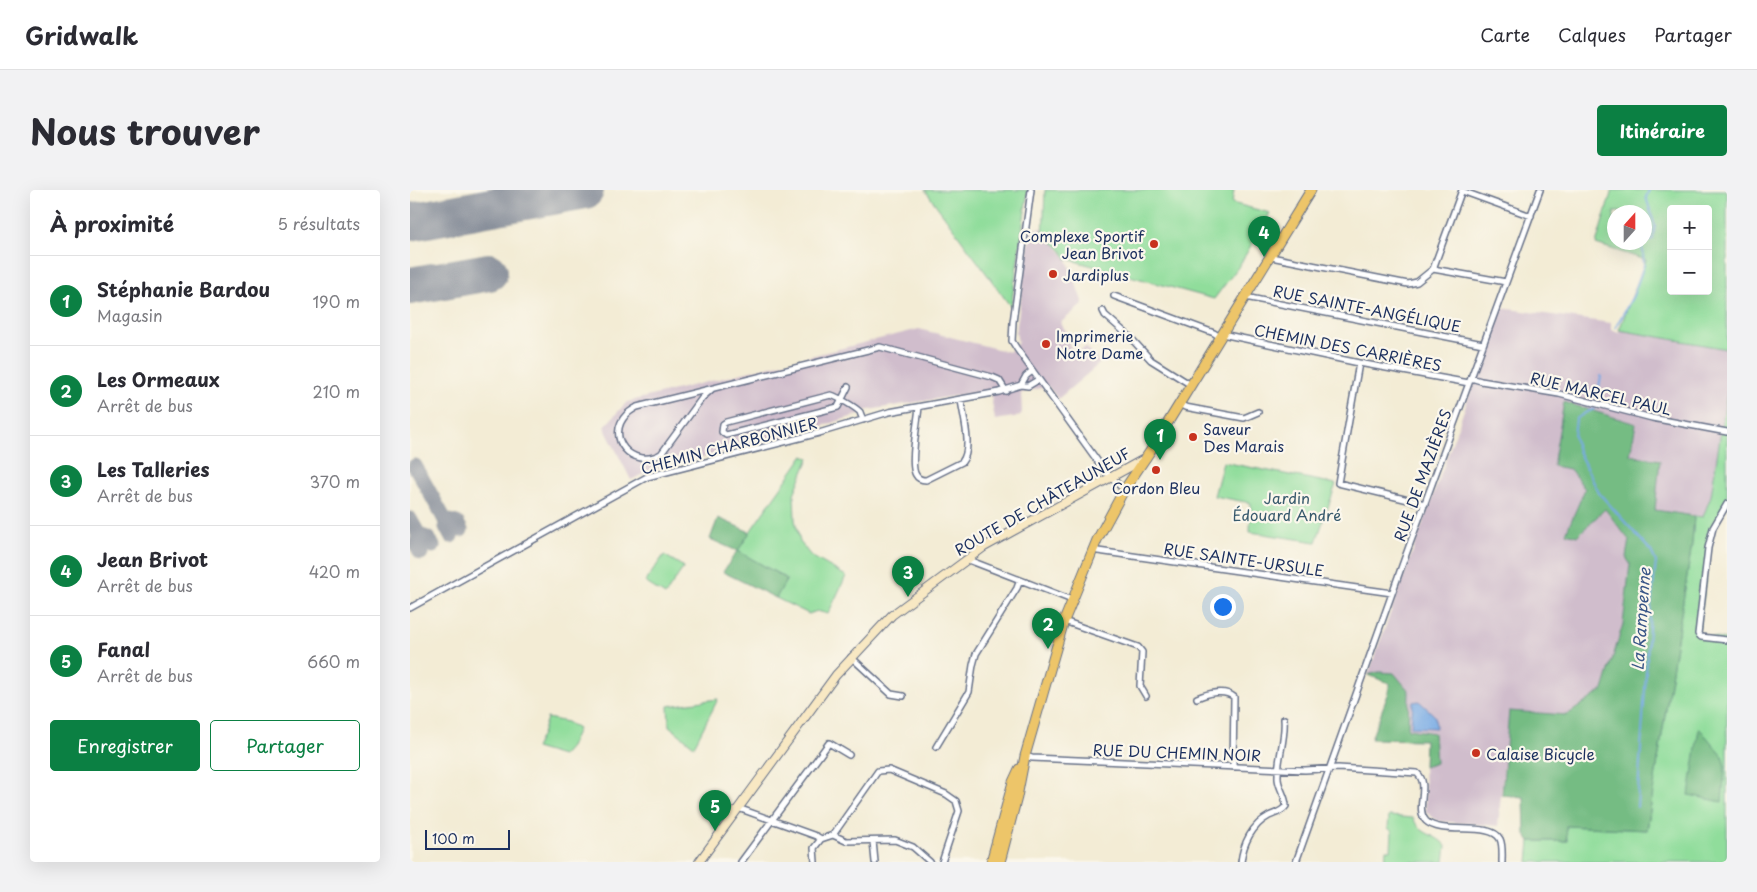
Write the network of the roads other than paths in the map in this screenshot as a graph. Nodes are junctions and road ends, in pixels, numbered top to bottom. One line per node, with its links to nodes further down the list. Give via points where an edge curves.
1 (1031, 190): 15 (street, via 1012,335 1014,345)
2 (1311, 190): 6 (main road)
3 (1462, 190): 5 (street); 7 (street)
4 (1540, 190): 5 (street, RUE DE MAZIÈRES)
5 (1531, 216): 8 (street, RUE DE MAZIÈRES)
6 (1271, 257): 7 (street, via 1408,284 1417,282); 10 (main road)
7 (1434, 269): 8 (street)
8 (1506, 282): 13 (street, RUE DE MAZIÈRES)
9 (1114, 296): 12 (street, CHEMIN DES CARRIÈRES)
10 (1245, 296): 12 (main road); 13 (street, RUE SAINTE-ANGÉLIQUE)
11 (1103, 311): 19 (street, via 1151,360)
12 (1221, 336): 14 (street, CHEMIN DES CARRIÈRES); 19 (main road)
13 (1483, 344): 17 (street, RUE DE MAZIÈRES)
14 (1359, 363): 17 (street, CHEMIN DES CARRIÈRES); 33 (street, via 1338,483)
15 (1032, 372): 16 (street); 18 (street, CHEMIN CHARBONNIER)
16 (1038, 380): 18 (street, CHEMIN CHARBONNIER, via 1028,386); 31 (street)
17 (1470, 380): 29 (street, RUE MARCEL PAUL, via 1559,394 1652,418); 33 (street, RUE DE MAZIÈRES)
18 (1021, 385): 22 (street, CHEMIN CHARBONNIER)
19 (1191, 386): 25 (main road)
20 (848, 387): 23 (street)
21 (712, 389): 21 (street, via 637,407 622,422 619,431 622,446 644,459 661,454); 22 (street, via 880,347 999,380)
22 (1006, 391): 24 (street, CHEMIN CHARBONNIER)
23 (842, 400): 23 (street, via 831,395 726,422 722,432 726,435 838,407); 28 (street, via 860,412)
24 (961, 400): 26 (street, CHEMIN CHARBONNIER); 26 (street, via 968,446 965,458 926,480 916,476 913,466)
25 (1180, 404): 27 (street, via 1244,418); 30 (main road)
26 (919, 407): 28 (street, CHEMIN CHARBONNIER)
27 (1258, 412)
28 (863, 420): 40 (street, CHEMIN CHARBONNIER, via 647,477)
29 (1727, 432)
30 (1146, 458): 31 (main road, ROUTE DE CHÂTEAUNEUF); 32 (main road)
31 (1109, 477): 32 (street); 36 (main road, ROUTE DE CHÂTEAUNEUF)
32 (1124, 490): 35 (main road)
33 (1424, 504): 38 (street, RUE DE MAZIÈRES)
34 (1727, 504): 42 (street, via 1713,528 1708,548 1698,634)
35 (1093, 548): 38 (street, RUE SAINTE-URSULE); 39 (main road)
36 (966, 559): 37 (street); 43 (main road, ROUTE DE CHÂTEAUNEUF, via 892,615)
37 (1020, 580): 39 (street); 48 (street, via 976,654 969,692)
38 (1392, 593): 53 (street, RUE DE MAZIÈRES)
39 (1072, 600): 41 (main road)
40 (410, 608)
41 (1064, 621): 45 (street, via 1138,647 1142,652 1140,686); 50 (main road)
42 (1727, 640)
43 (851, 657): 44 (street, via 890,694); 54 (main road, ROUTE DE CHÂTEAUNEUF)
44 (903, 696)
45 (1146, 696)
46 (1198, 698): 51 (street, via 1208,693 1231,694 1234,697)
47 (1284, 719): 52 (street)
48 (936, 747)
49 (849, 754): 55 (street, via 829,743)
50 (1025, 756): 51 (street, RUE DU CHEMIN NOIR); 65 (main road, via 1013,782); 66 (main road)
51 (1233, 766): 52 (street, RUE DU CHEMIN NOIR)
52 (1278, 768): 53 (street, RUE DU CHEMIN NOIR); 67 (street, via 1286,806 1264,819 1251,832)
53 (1329, 769): 68 (street, RUE DE MAZIÈRES); 69 (street, RUE DU CHEMIN NOIR, via 1417,773 1424,784 1422,810 1427,822 1492,832 1502,844)
54 (738, 808): 55 (street); 59 (main road, ROUTE DE CHÂTEAUNEUF)
55 (772, 820): 57 (street); 60 (street)
56 (833, 835): 57 (street); 58 (street, via 846,841); 64 (street, via 878,771 889,770 956,800 959,811)
57 (821, 839): 61 (street, via 814,848)
58 (873, 841): 62 (street); 63 (street, via 895,840 913,847)
59 (699, 862)
60 (741, 862)
61 (815, 862)
62 (875, 862)
63 (930, 862)
64 (942, 862)
65 (990, 862)
66 (1000, 862)
67 (1241, 862)
68 (1296, 862)
69 (1502, 862)

